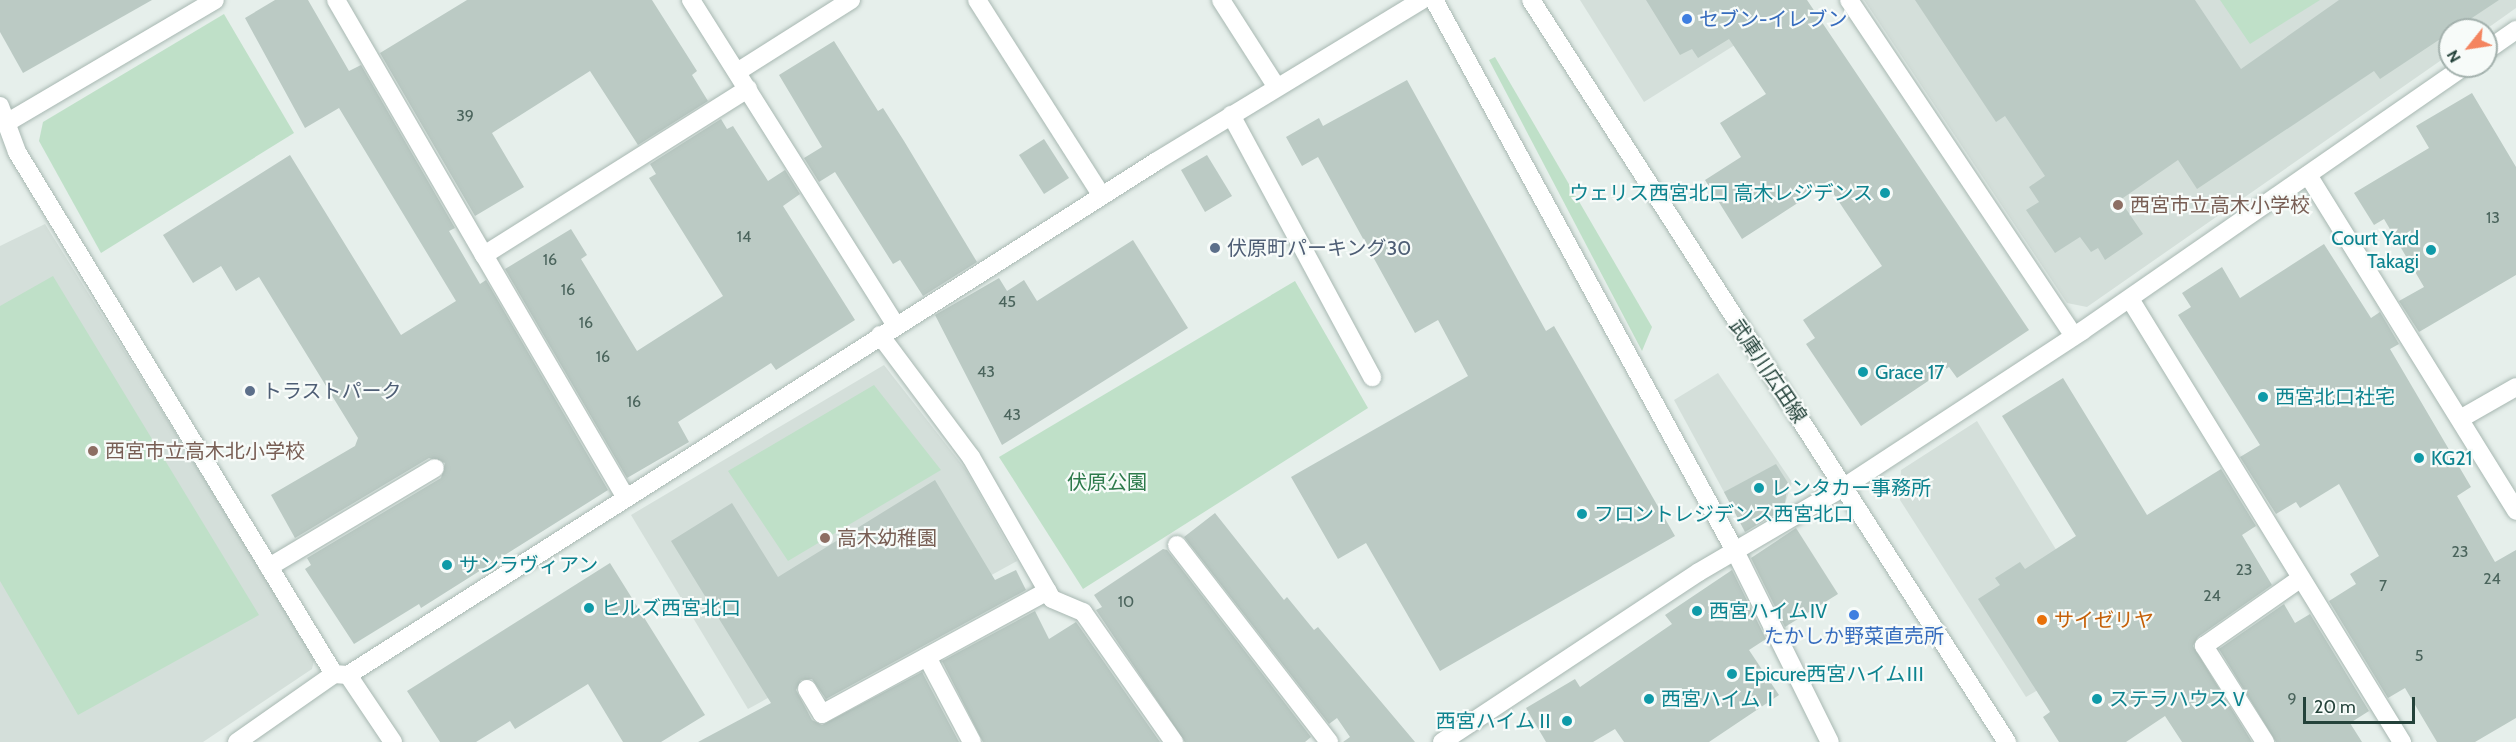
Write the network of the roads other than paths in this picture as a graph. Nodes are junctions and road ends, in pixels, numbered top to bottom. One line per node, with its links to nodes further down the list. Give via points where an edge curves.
1 (215, 0): 17 (street)
2 (336, 0): 22 (street)
3 (691, 0): 13 (street)
4 (851, 0): 13 (street)
5 (977, 0): 21 (street)
6 (1221, 0): 15 (street)
7 (1422, 0): 15 (street)
8 (1434, 0): 35 (street)
9 (1531, 0): 31 (street, 武庫川広田線)
10 (1849, 0): 26 (street)
11 (2516, 30): 12 (street)
12 (2498, 43)
13 (737, 72): 16 (street)
14 (2447, 78): 20 (street)
15 (1276, 86): 18 (street)
16 (748, 89): 22 (street); 24 (street)
17 (4, 114): 19 (street)
18 (1231, 115): 21 (street); 27 (street)
19 (8, 155): 36 (street)
20 (2308, 175): 23 (street); 29 (street)
21 (1102, 196): 24 (street)
22 (484, 255): 32 (street)
23 (2130, 299): 26 (street); 37 (street)
24 (896, 325): 25 (street)
25 (880, 335): 32 (street); 38 (street, via 972,457)
26 (2074, 336): 31 (street)
27 (1372, 377)
28 (2516, 387): 29 (street)
29 (2460, 419): 33 (street)
30 (435, 468): 36 (street)
31 (1844, 487): 35 (street); 49 (street, 武庫川広田線)
32 (626, 498): 40 (street)
33 (2516, 511)
34 (1177, 545): 46 (street)
35 (1735, 551): 47 (street); 48 (street)
36 (268, 567): 40 (street)
37 (2301, 578): 50 (street, via 2204,646); 51 (street)
38 (1048, 591): 39 (street); 45 (street, via 1052,599 1083,612)
39 (927, 657): 41 (street, via 822,714); 44 (street)
40 (341, 675): 42 (street); 43 (street)
41 (807, 689)
42 (237, 742)
43 (393, 742)
44 (972, 742)
45 (1174, 742)
46 (1329, 742)
47 (1443, 742)
48 (1830, 742)
49 (2007, 742)
50 (2265, 742)
51 (2402, 742)

